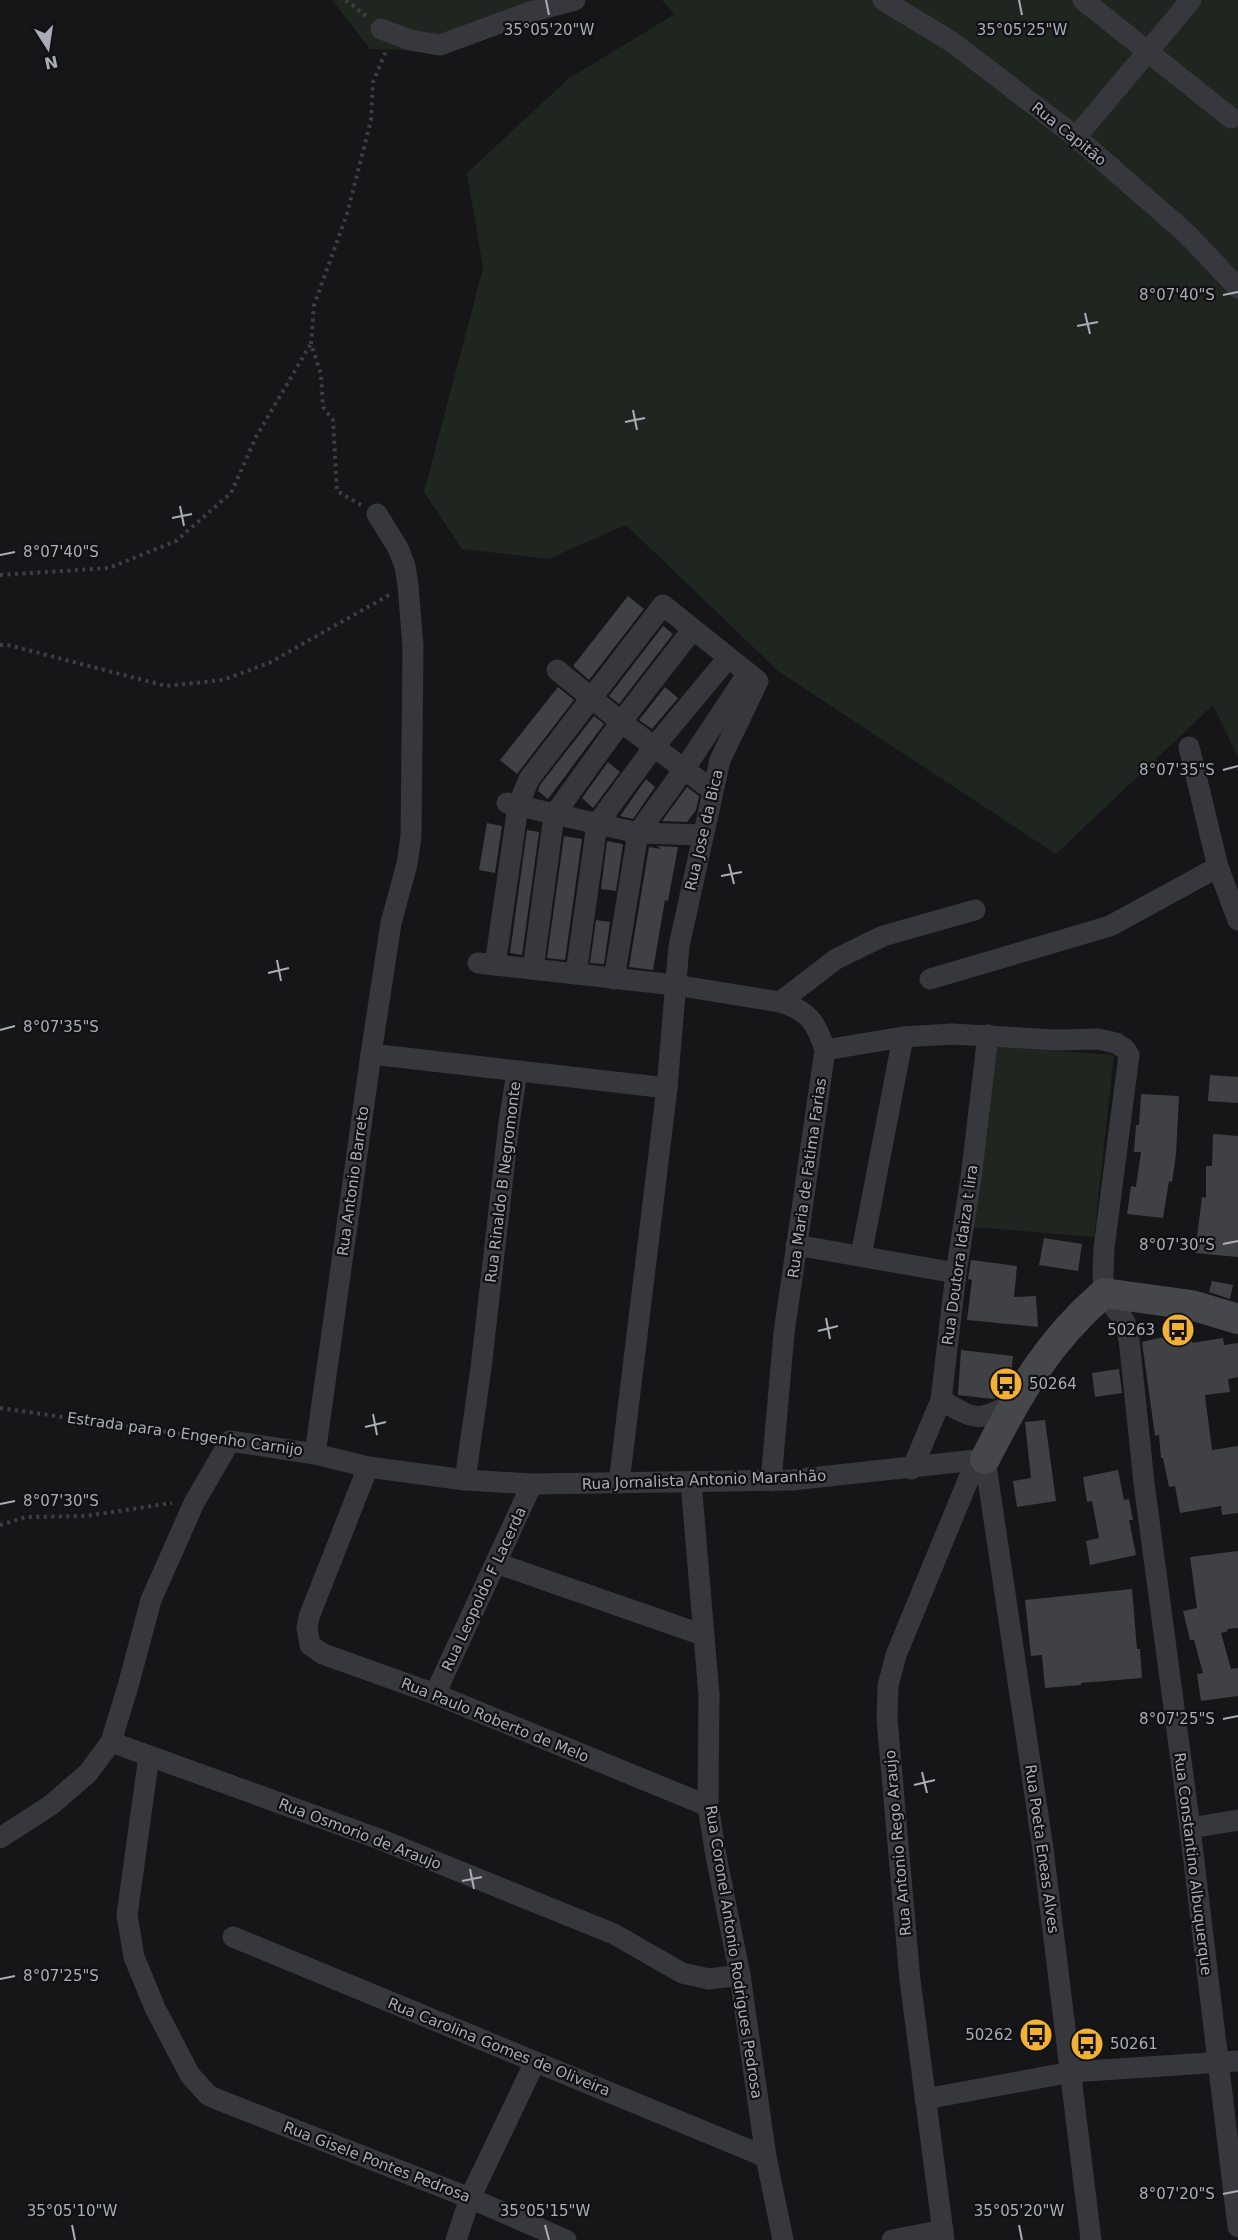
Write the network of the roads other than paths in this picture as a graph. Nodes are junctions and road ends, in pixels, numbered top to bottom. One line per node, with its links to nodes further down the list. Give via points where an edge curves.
1 (575, 0): 5 (street, via 440,45 410,40)
2 (883, 0): 8 (street, Rua Capitão, via 952,42)
3 (1083, 0): 6 (street)
4 (1191, 0): 6 (street)
5 (381, 29)
6 (1148, 52): 7 (street); 8 (street)
7 (1231, 118)
8 (1076, 137): 9 (street, Rua Capitão, via 1187,234)
9 (1238, 288)
10 (377, 514): 38 (street, Rua Antonio Barreto, via 398,548 408,585 413,647 411,837 390,923)
11 (693, 629): 12 (street); 15 (street, via 663,605); 16 (street)
12 (728, 657): 14 (street); 17 (street)
13 (557, 670): 15 (street)
14 (753, 677): 19 (street); 20 (street, Rua Jose da Bica)
15 (590, 698): 16 (street); 21 (street)
16 (621, 722): 17 (street); 22 (street)
17 (654, 747): 19 (street); 23 (street)
18 (1189, 747): 26 (street)
19 (685, 768): 20 (street); 24 (street)
20 (712, 790): 25 (street, Rua Jose da Bica)
21 (512, 804): 22 (street); 29 (street, Rua Maria de Fatima Farias, via 486,964)
22 (554, 815): 23 (street); 29 (street)
23 (597, 824): 24 (street); 30 (street)
24 (638, 833): 25 (street); 32 (street)
25 (702, 836): 33 (street, Rua Jose da Bica, via 679,946)
26 (1218, 867): 28 (street); 31 (street, via 1110,926)
27 (975, 910): 34 (street, via 883,936 836,959)
28 (1238, 920)
29 (533, 969): 30 (street, Rua Maria de Fatima Farias)
30 (576, 974): 32 (street, Rua Maria de Fatima Farias)
31 (930, 978)
32 (614, 979): 33 (street, Rua Maria de Fatima Farias)
33 (675, 985): 34 (street, Rua Maria de Fatima Farias); 40 (street, Rua Jose da Bica)
34 (780, 1002): 37 (street, Rua Maria de Fatima Farias, via 799,1009 815,1023)
35 (988, 1035): 36 (street); 43 (street, Rua Doutora Idaiza t lira); 44 (street, via 1098,1040 1125,1049 1129,1062 1104,1248)
36 (903, 1037): 37 (street); 42 (street)
37 (825, 1050): 41 (street, Rua Maria de Fatima Farias)
38 (371, 1054): 39 (street); 48 (street, Rua Antonio Barreto)
39 (517, 1072): 40 (street, Rua Rinaldo B Negromonte); 52 (street, Rua Rinaldo B Negromonte)
40 (667, 1088): 55 (street)
41 (796, 1245): 42 (street); 53 (street, Rua Maria de Fatima Farias)
42 (861, 1256): 43 (street)
43 (956, 1273): 46 (street, Rua Doutora Idaiza t lira)
44 (1104, 1293): 45 (street, via 1191,1305); 47 (street, via 1059,1337); 64 (street, Rua Constantino Albuquerque, via 1125,1322 1129,1339)
45 (1238, 1317)
46 (941, 1400): 47 (street, via 964,1414 982,1417); 51 (street, Rua Doutora Idaiza t lira)
47 (1014, 1402): 49 (street)
48 (315, 1454): 50 (street, Estrada para o Engenho Carnijo); 60 (street, Estrada para o Engenho Carnijo, via 230,1441 194,1503 151,1600)
49 (981, 1460): 51 (street, Rua Jornalista Antonio Maranhão); 70 (street, Rua Poeta Eneas Alves, via 1043,1849); 71 (street, Rua Antonio Rego Araujo, via 896,1655 888,1686 887,1719 910,1980)
50 (368, 1467): 52 (street, Rua Jornalista Antonio Maranhão); 59 (street, Rua Paulo Roberto de Melo, via 309,1617 308,1640 323,1654)
51 (912, 1469): 53 (street, Rua Jornalista Antonio Maranhão)
52 (465, 1480): 56 (street, Rua Jornalista Antonio Maranhão)
53 (771, 1481): 54 (street, Rua Jornalista Antonio Maranhão)
54 (691, 1482): 55 (street, Rua Jornalista Antonio Maranhão); 58 (street, Rua Coronel Antonio Rodrigues Pedrosa)
55 (619, 1483): 56 (street, Rua Jornalista Antonio Maranhão)
56 (532, 1484): 57 (street, Rua Leopoldo F Lacerda)
57 (496, 1563): 58 (street); 59 (street, Rua Leopoldo F Lacerda)
58 (703, 1635): 62 (street, Rua Coronel Antonio Rodrigues Pedrosa, via 709,1695)
59 (435, 1694): 62 (street, Rua Paulo Roberto de Melo)
60 (111, 1742): 61 (street, Rua Osmorio de Araujo); 65 (street, via 88,1773 51,1805)
61 (149, 1756): 67 (street, Rua Osmorio de Araujo, via 415,1853 614,1934 682,1972 709,1978); 73 (street, Rua Gisele Pontes Pedrosa, via 127,1915 143,1983 190,2076 208,2095 219,2100)
62 (708, 1806): 67 (street, Rua Coronel Antonio Rodrigues Pedrosa)
63 (1238, 1820): 64 (street)
64 (1190, 1828): 69 (street, Rua Constantino Albuquerque)
65 (0, 1838)
66 (232, 1937): 68 (street, Rua Carolina Gomes de Oliveira)
67 (740, 1975): 72 (street, Rua Coronel Antonio Rodrigues Pedrosa)
68 (535, 2062): 72 (street, Rua Carolina Gomes de Oliveira); 73 (street)
69 (1228, 2062): 70 (street); 74 (street, Rua Constantino Albuquerque)
70 (1072, 2072): 71 (street); 80 (street, Rua Poeta Eneas Alves)
71 (925, 2099): 75 (street, Rua Antonio Rego Araujo)
72 (766, 2157): 78 (street, Rua Coronel Antonio Rodrigues Pedrosa)
73 (470, 2198): 76 (street); 77 (street, Rua Gisele Pontes Pedrosa)
74 (1238, 2227)
75 (944, 2235): 79 (street)
76 (456, 2240)
77 (566, 2240)
78 (783, 2240)
79 (892, 2240)
80 (1091, 2240)

